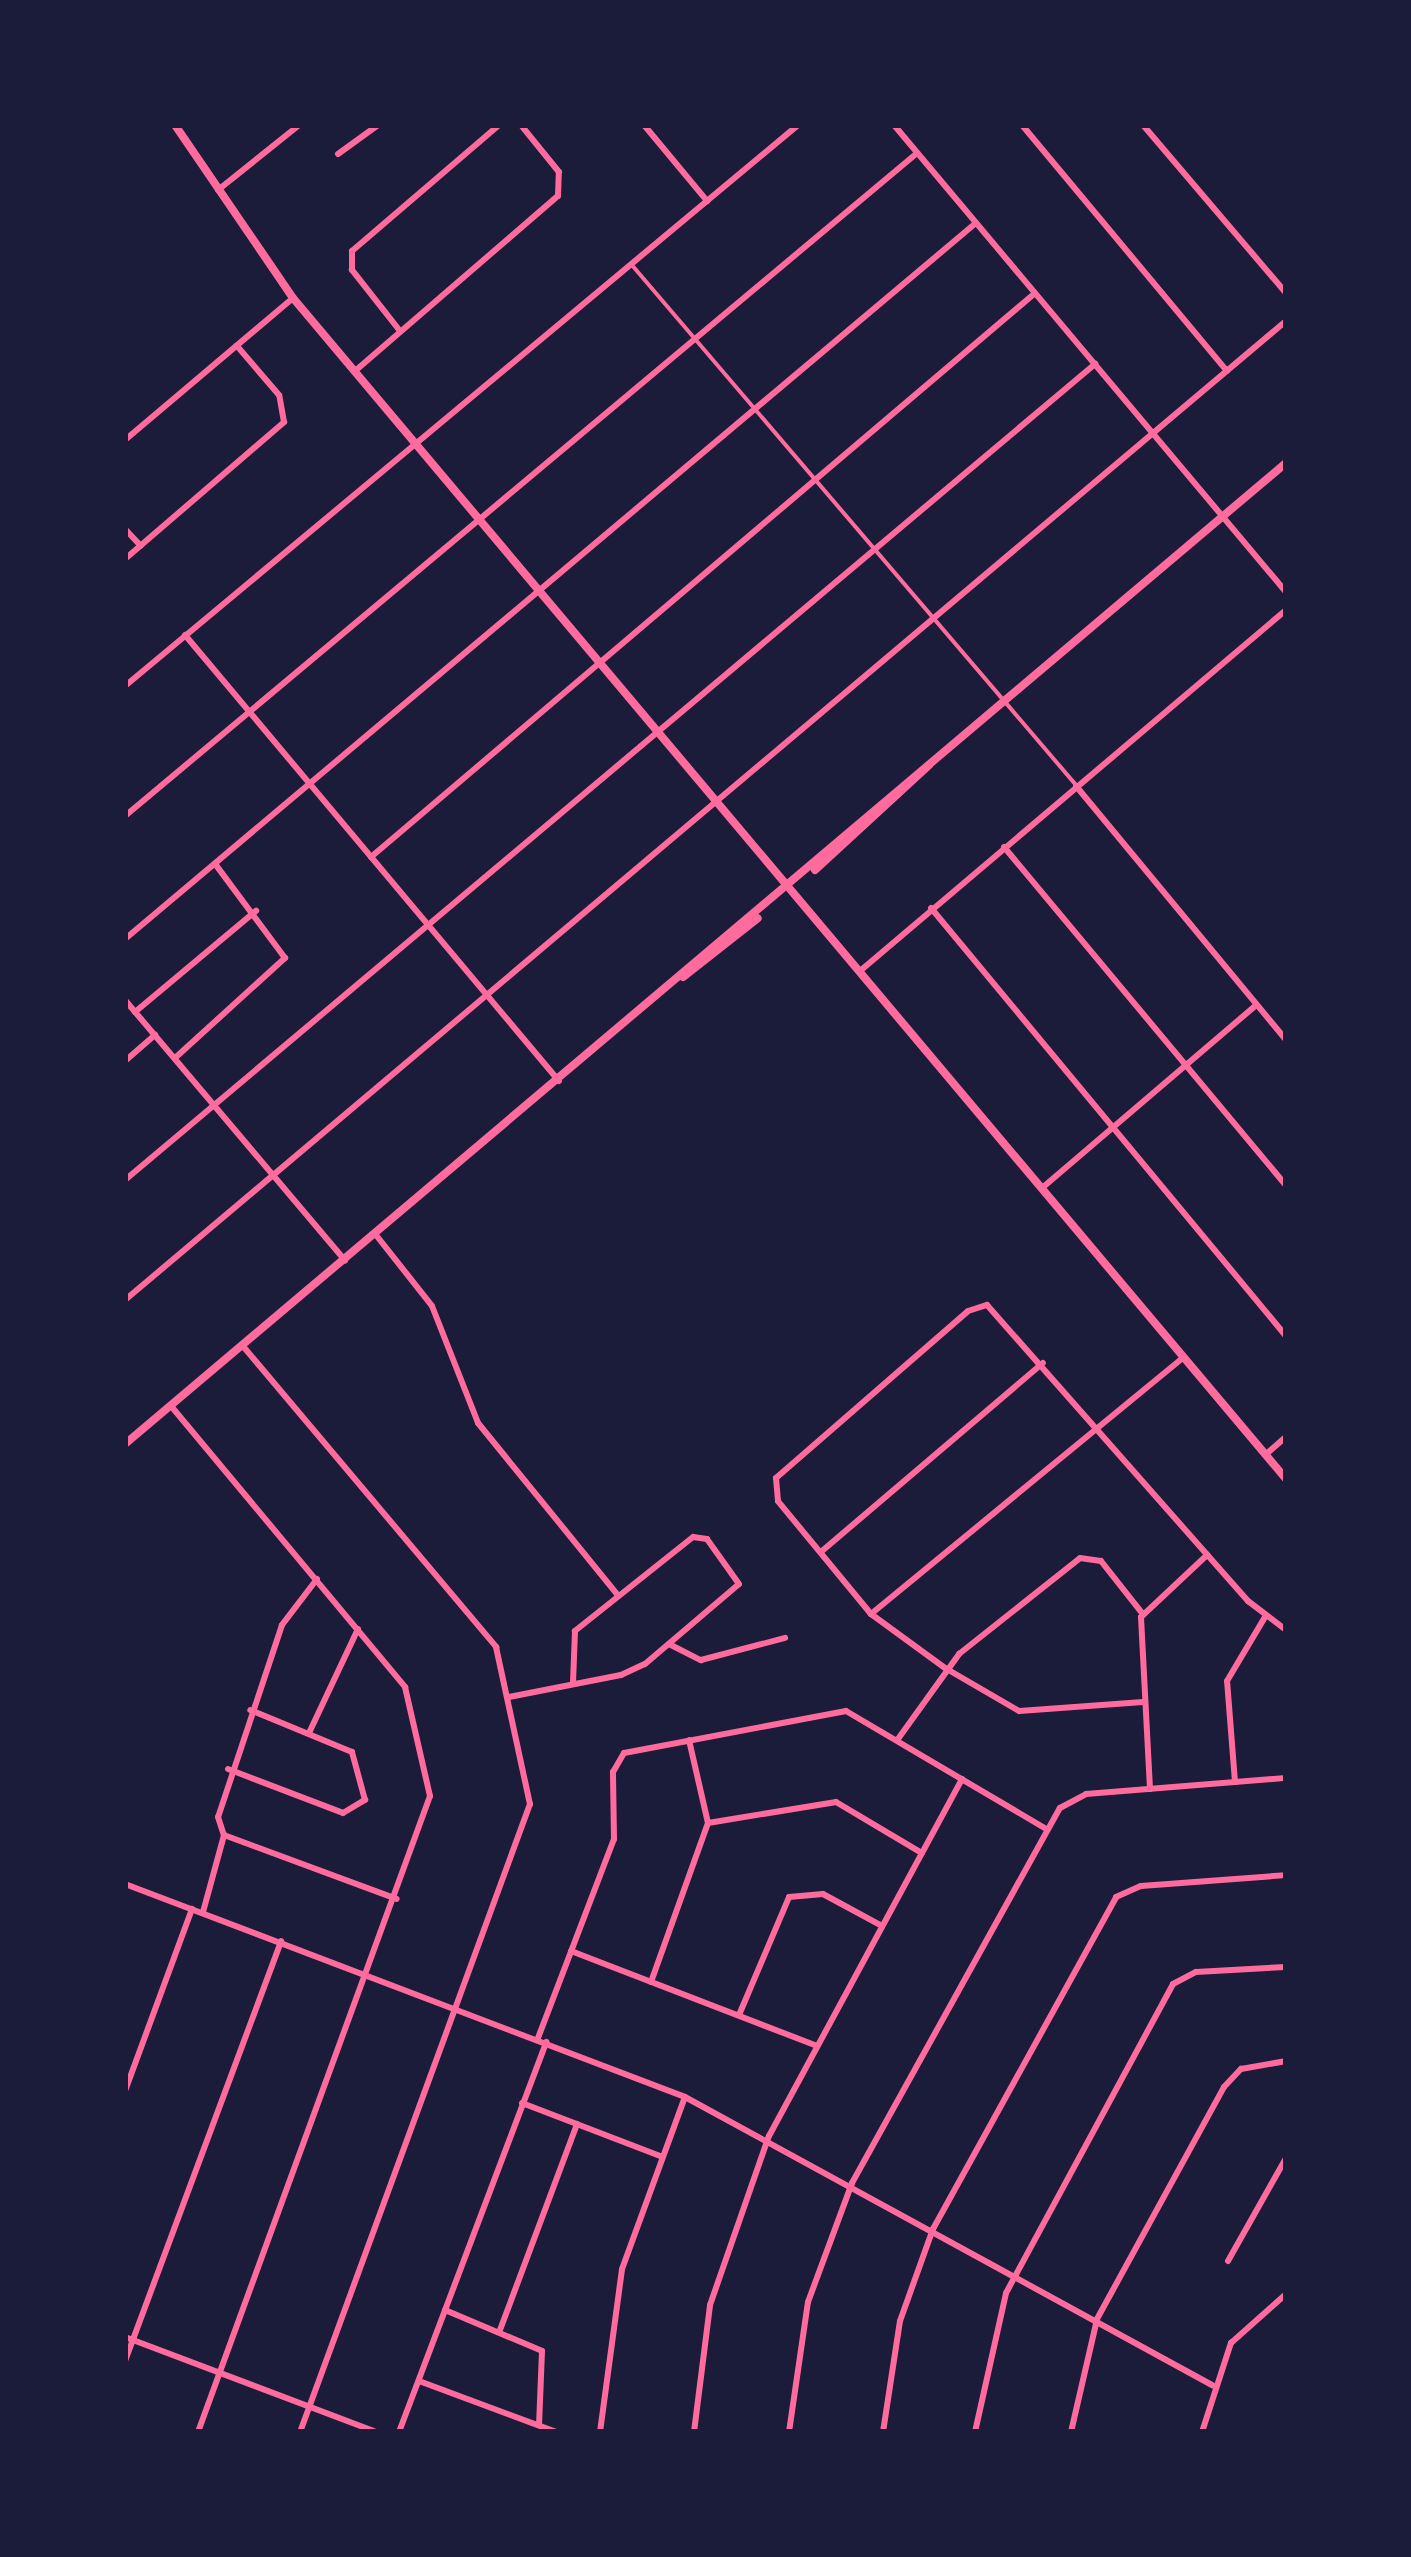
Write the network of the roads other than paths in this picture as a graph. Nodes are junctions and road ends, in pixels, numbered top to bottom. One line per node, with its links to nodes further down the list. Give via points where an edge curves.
1 (176, 125): 13 (street)
2 (299, 125): 13 (street)
3 (378, 125): 12 (street)
4 (499, 125): 21 (street, via 352,252 352,270)
5 (521, 125): 21 (street, via 559,172 562,190)
6 (644, 125): 14 (street)
7 (798, 125): 14 (street)
8 (894, 125): 11 (street)
9 (1022, 125): 26 (street)
10 (1143, 125): 18 (street)
11 (917, 153): 15 (street); 22 (street)
12 (338, 154)
13 (217, 191): 19 (street)
14 (707, 201): 16 (street)
15 (976, 222): 17 (street); 27 (street)
16 (631, 264): 22 (street); 30 (street)
17 (1035, 293): 24 (street); 32 (street)
18 (1286, 294)
19 (293, 298): 23 (street); 25 (street)
20 (1286, 322): 26 (street)
21 (400, 331): 25 (street)
22 (693, 338): 27 (street); 34 (street)
23 (237, 346): 29 (street); 36 (street, via 280,395 284,422)
24 (1094, 364): 28 (street); 37 (street)
25 (355, 370): 30 (street)
26 (1228, 371): 28 (street)
27 (753, 410): 32 (street); 39 (street)
28 (1154, 433): 33 (street); 42 (street)
29 (125, 440)
30 (416, 443): 34 (street); 43 (street)
31 (1286, 463): 33 (street)
32 (812, 479): 37 (street); 44 (street)
33 (1222, 516): 40 (street); 46 (street)
34 (478, 518): 39 (street); 47 (street)
35 (125, 529): 36 (street)
36 (140, 546): 38 (street)
37 (871, 549): 42 (street); 48 (street)
38 (125, 559)
39 (540, 588): 44 (street); 49 (street)
40 (1286, 592)
41 (1286, 610): 50 (street)
42 (935, 622): 46 (street); 51 (street)
43 (185, 636): 45 (street); 47 (street)
44 (600, 661): 48 (street); 54 (street)
45 (127, 681)
46 (1001, 702): 50 (street); 56 (street)
47 (249, 710): 49 (street); 52 (street)
48 (659, 732): 51 (street); 59 (street)
49 (308, 784): 54 (street); 55 (street)
50 (1076, 786): 53 (street); 64 (street)
51 (720, 804): 56 (street); 62 (street)
52 (125, 816)
53 (1004, 847): 57 (street); 70 (street)
54 (371, 857): 59 (street)
55 (216, 865): 58 (street); 60 (street)
56 (790, 889): 61 (street); 71 (street)
57 (931, 908): 61 (street); 73 (street)
58 (256, 911): 65 (street); 68 (street, via 283,944 283,963)
59 (428, 926): 62 (street); 72 (street)
60 (125, 939)
61 (860, 970): 77 (street)
62 (487, 998): 71 (street); 74 (street)
63 (125, 1000): 65 (street)
64 (1256, 1005): 67 (street); 70 (street)
65 (136, 1012): 66 (street)
66 (155, 1035): 68 (street); 69 (street)
67 (1286, 1040)
68 (175, 1058): 72 (street)
69 (125, 1061)
70 (1186, 1066): 73 (street); 76 (street)
71 (559, 1081): 78 (street)
72 (215, 1106): 74 (street); 75 (street)
73 (1114, 1126): 77 (street); 81 (street)
74 (273, 1176): 79 (street); 80 (street)
75 (125, 1180)
76 (1286, 1185)
77 (1042, 1188): 83 (street)
78 (376, 1235): 79 (street); 94 (street, via 432,1306 478,1423)
79 (346, 1260): 82 (street)
80 (125, 1300)
81 (1286, 1336)
82 (242, 1345): 85 (street); 104 (street, via 488,1636)
83 (1182, 1359): 86 (street); 89 (street)
84 (1043, 1363): 86 (street); 91 (street); 91 (street, via 993,1307 968,1311 776,1478 778,1501)
85 (171, 1406): 88 (street); 93 (street)
86 (1098, 1428): 92 (street); 96 (street)
87 (1286, 1437): 89 (street)
88 (125, 1444)
89 (1265, 1455): 90 (street)
90 (1286, 1478)
91 (822, 1550): 96 (street)
92 (1207, 1556): 95 (street); 97 (street)
93 (317, 1579): 98 (street); 106 (street, via 290,1610)
94 (618, 1595): 101 (street, via 693,1537 707,1539 739,1584); 103 (street, via 570,1636)
95 (1142, 1613): 102 (street, via 1086,1556); 105 (street)
96 (872, 1614): 102 (street)
97 (1265, 1617): 99 (street); 113 (street, via 1228,1681)
98 (358, 1629): 107 (street); 121 (street, via 409,1693 430,1787)
99 (1286, 1630)
100 (784, 1638): 101 (street, via 701,1660)
101 (669, 1644): 103 (street, via 631,1672)
102 (944, 1668): 105 (street, via 1019,1711); 108 (street)
103 (573, 1684): 104 (street)
104 (509, 1697): 130 (street, via 530,1813)
105 (1143, 1702): 114 (street)
106 (250, 1710): 107 (street); 110 (street)
107 (309, 1732): 110 (street, via 356,1757 366,1793 357,1810)
108 (898, 1739): 109 (street, via 840,1711); 112 (street)
109 (688, 1740): 115 (street); 126 (street, via 618,1757 618,1824)
110 (228, 1769): 117 (street, via 218,1797)
111 (1286, 1778): 113 (street)
112 (962, 1779): 116 (street); 118 (street)
113 (1235, 1782): 114 (street)
114 (1150, 1788): 116 (street, via 1077,1796)
115 (708, 1822): 118 (street, via 836,1802); 129 (street)
116 (1046, 1829): 142 (street)
117 (224, 1835): 121 (street); 123 (street)
118 (922, 1853): 124 (street)
119 (1286, 1875): 143 (street, via 1141,1886 1116,1897)
120 (125, 1884): 122 (street)
121 (397, 1899): 128 (street)
122 (192, 1909): 123 (street); 135 (street)
123 (204, 1912): 125 (street)
124 (882, 1926): 131 (street, via 813,1892 789,1898); 133 (street)
125 (281, 1941): 128 (street); 150 (street)
126 (572, 1951): 129 (street); 132 (street)
127 (1286, 1968): 145 (street, via 1196,1972 1173,1984)
128 (369, 1974): 130 (street); 152 (street)
129 (651, 1982): 131 (street)
130 (458, 2008): 132 (street); 155 (street)
131 (738, 2015): 133 (street)
132 (542, 2040): 136 (street); 137 (street)
133 (816, 2046): 139 (street)
134 (1286, 2061): 148 (street, via 1240,2069 1224,2087)
135 (125, 2090)
136 (685, 2097): 139 (street); 140 (street)
137 (522, 2103): 138 (street); 147 (street)
138 (577, 2124): 140 (street); 149 (street)
139 (769, 2136): 142 (street); 163 (street, via 710,2305)
140 (660, 2156): 162 (street, via 622,2269)
141 (1286, 2158): 144 (street)
142 (852, 2183): 143 (street); 164 (street, via 808,2302)
143 (933, 2229): 145 (street); 165 (street, via 900,2321)
144 (1228, 2261)
145 (1015, 2274): 148 (street); 166 (street, via 985,2358)
146 (1286, 2294): 154 (street, via 1240,2330)
147 (445, 2310): 149 (street); 153 (street)
148 (1098, 2319): 154 (street); 167 (street)
149 (500, 2330): 156 (street, via 542,2351)
150 (129, 2338): 151 (street); 152 (street)
151 (125, 2361)
152 (220, 2372): 155 (street); 157 (street)
153 (419, 2381): 156 (street); 160 (street)
154 (1212, 2385): 168 (street)
155 (309, 2407): 158 (street); 159 (street)
156 (538, 2426): 161 (street)
157 (198, 2432)
158 (300, 2432)
159 (376, 2432)
160 (399, 2432)
161 (556, 2432)
162 (600, 2432)
163 (694, 2432)
164 (789, 2432)
165 (883, 2432)
166 (975, 2432)
167 (1071, 2432)
168 (1202, 2432)

